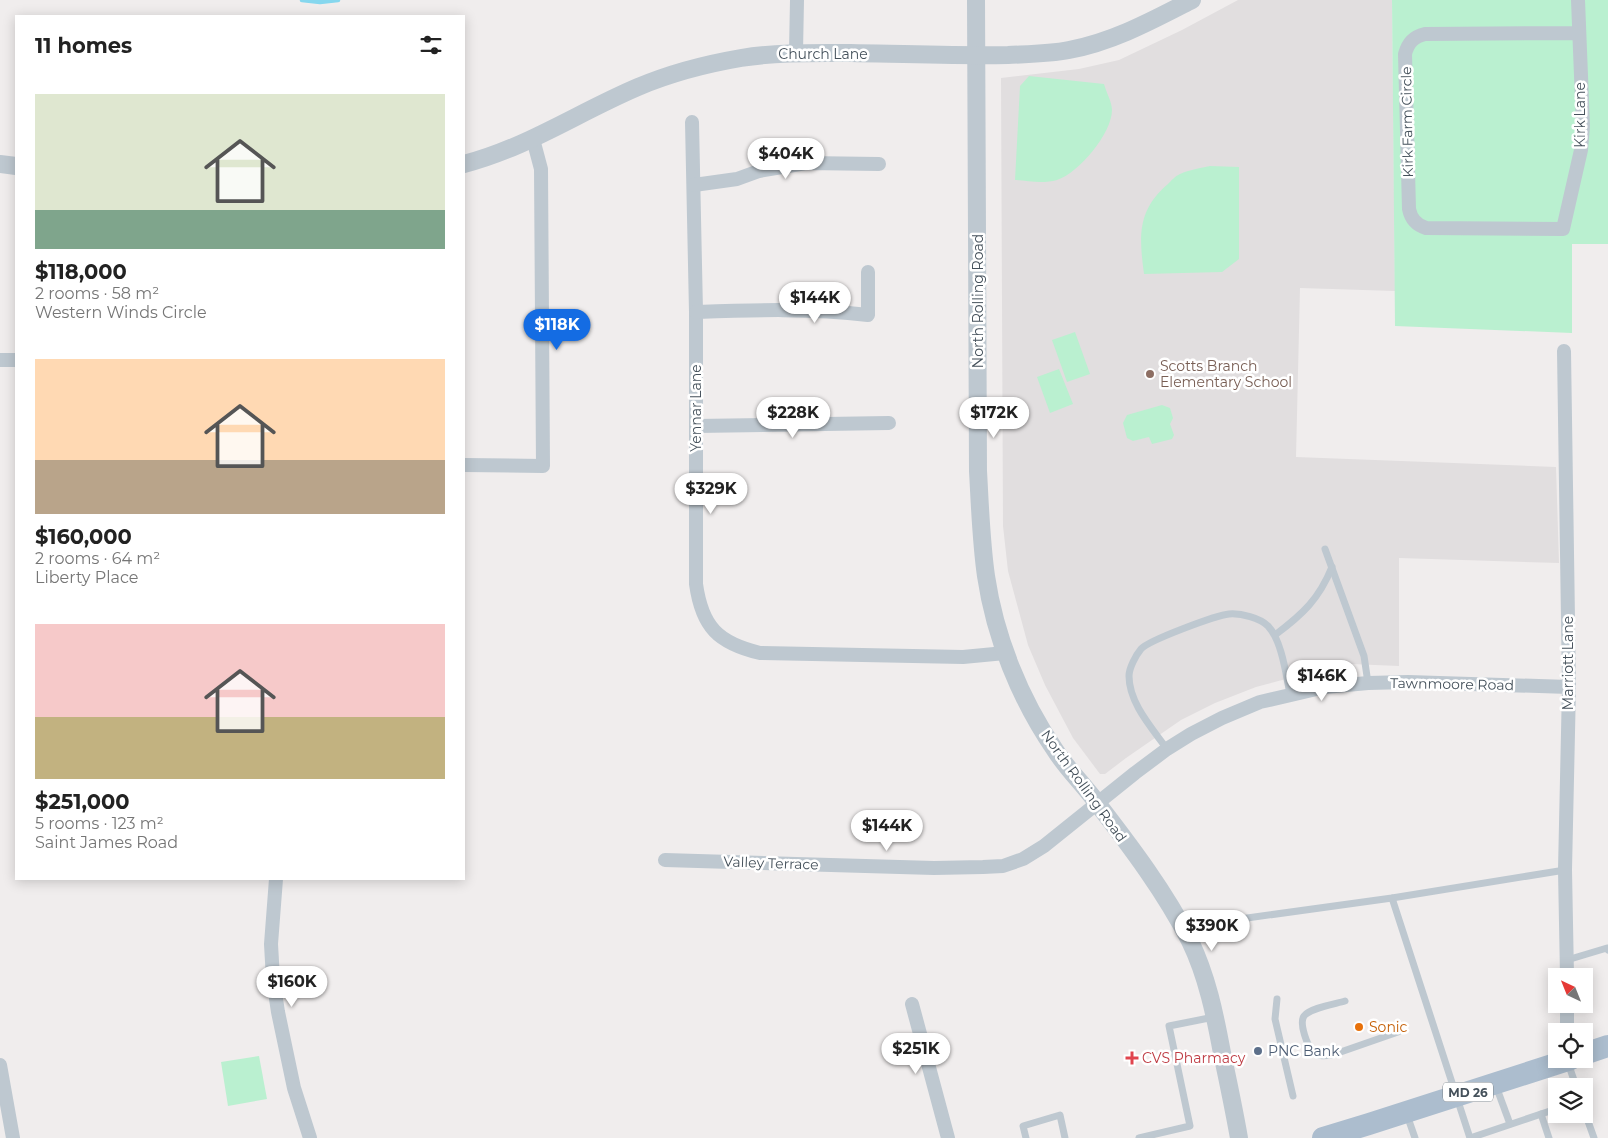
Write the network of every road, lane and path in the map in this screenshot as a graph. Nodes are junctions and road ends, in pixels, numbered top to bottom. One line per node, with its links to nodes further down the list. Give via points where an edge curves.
1 (797, 0): 6 (street)
2 (976, 0): 7 (street, North Rolling Road)
3 (1192, 0): 7 (street, Church Lane, via 1109,40 1089,46 1042,54)
4 (1578, 0): 5 (street, Kirk Lane)
5 (1578, 34): 15 (street, Kirk Lane, via 1583,126 1581,150); 15 (street, Kirk Farm Circle, via 1424,34 1411,40 1405,54 1409,209 1414,221 1426,228)
6 (796, 52): 7 (street, Church Lane); 9 (street, Church Lane, via 742,57 662,78)
7 (977, 55): 27 (street, North Rolling Road, via 980,527 988,587)
8 (692, 122): 14 (street, Yennar Lane)
9 (533, 139): 11 (street, Church Lane); 23 (street, via 542,169 543,466)
10 (0, 164): 13 (street)
11 (465, 164)
12 (879, 164): 14 (street, via 806,163)
13 (15, 166)
14 (694, 185): 17 (street, Yennar Lane)
15 (1563, 229)
16 (868, 272): 17 (street, via 868,315 795,309)
17 (696, 312): 22 (street, Yennar Lane)
18 (1564, 351): 29 (street, Marriott Lane)
19 (0, 360): 20 (street)
20 (15, 360)
21 (889, 423): 22 (street)
22 (696, 426): 27 (street, Yennar Lane, via 698,601 711,629 723,638 740,648 760,653 963,657)
23 (465, 465)
24 (1325, 549): 25 (lane)
25 (1332, 567): 26 (lane, via 1314,600); 28 (lane, via 1364,656)
26 (1275, 635): 30 (lane); 31 (lane, via 1256,619 1229,614 1151,641 1141,649 1129,674 1131,692 1140,711)
27 (1005, 653): 32 (street, North Rolling Road, via 1024,699 1055,750)
28 (1368, 683): 29 (street, Tawnmoore Road); 30 (street, Tawnmoore Road)
29 (1569, 687): 34 (street, Marriott Lane)
30 (1290, 694): 31 (street, Tawnmoore Road, via 1222,718)
31 (1167, 749): 32 (street, Tawnmoore Road)
32 (1098, 803): 33 (street, Valley Terrace, via 1044,846 1004,866 934,868); 37 (street, North Rolling Road, via 1168,902)
33 (665, 860)
34 (1566, 870): 36 (lane); 39 (street, Marriott Lane)
35 (276, 880): 60 (street, via 271,944 273,979 294,1088)
36 (1392, 898): 37 (lane, via 1240,919); 52 (lane)
37 (1190, 942): 44 (street, North Rolling Road)
38 (1608, 950): 39 (lane)
39 (1566, 960): 40 (street, Marriott Lane)
40 (1566, 968)
41 (1277, 999): 51 (lane, via 1275,1018)
42 (1345, 1001): 45 (lane, via 1304,1016 1302,1024 1309,1048 1315,1054 1332,1055)
43 (912, 1004): 61 (street)
44 (1215, 1016): 64 (lane, via 1169,1026 1190,1126); 65 (street, North Rolling Road)
45 (1398, 1032)
46 (1607, 1049): 47 (main road, MD 26)
47 (1593, 1053)
48 (0, 1065): 59 (street)
49 (1548, 1066): 50 (main road, MD 26)
50 (1495, 1084): 52 (main road, MD 26); 57 (lane)
51 (1293, 1096)
52 (1457, 1096): 53 (main road, MD 26); 57 (lane, via 1470,1138)
53 (1406, 1112): 58 (main road, MD 26, via 1370,1128); 66 (lane)
54 (1548, 1112): 55 (lane)
55 (1541, 1114): 57 (lane); 67 (lane)
56 (1589, 1123): 68 (lane)
57 (1510, 1124)
58 (1334, 1136)
59 (13, 1138)
60 (310, 1138)
61 (948, 1138)
62 (1026, 1138): 63 (lane, via 1023,1126 1060,1115)
63 (1065, 1138)
64 (1139, 1138)
65 (1239, 1138)
66 (1415, 1138)
67 (1549, 1138)
68 (1594, 1138)

